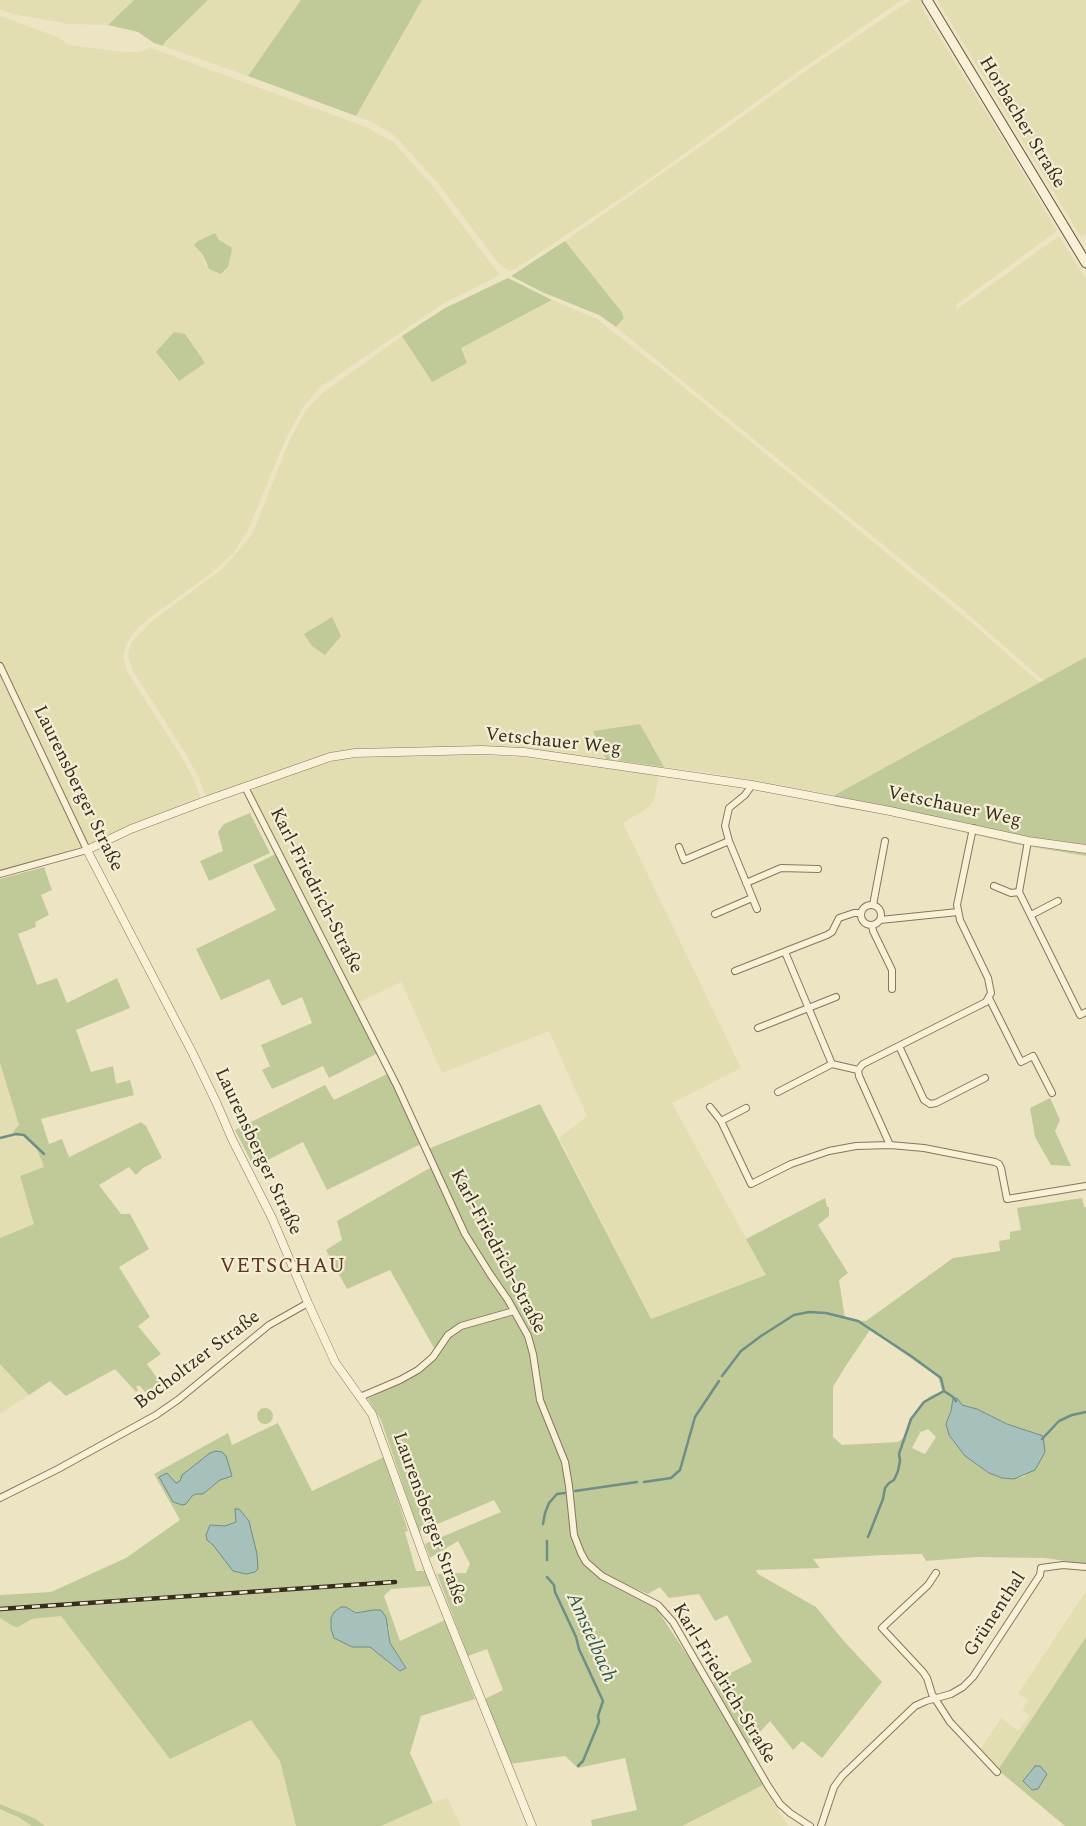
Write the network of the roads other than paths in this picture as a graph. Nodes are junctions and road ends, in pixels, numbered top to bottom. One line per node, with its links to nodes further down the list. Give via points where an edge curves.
1 (927, 0): 2 (main road, Horbacher Straße)
2 (1086, 263)
3 (0, 666): 12 (street, Laurensberger Straße)
4 (752, 785): 5 (street, Vetschauer Weg, via 524,752 482,750 338,755); 6 (street, Vetschauer Weg); 7 (street, via 729,808 725,826)
5 (244, 787): 12 (street, Vetschauer Weg, via 131,829); 48 (street, Karl-Friedrich-Straße, via 397,1086 465,1234)
6 (973, 828): 8 (street, Vetschauer Weg); 22 (street)
7 (728, 841): 10 (street, via 684,860); 15 (street)
8 (1028, 841): 11 (street, Vetschauer Weg); 17 (street)
9 (885, 842): 20 (street)
10 (679, 847)
11 (1086, 849)
12 (87, 850): 14 (street, Vetschauer Weg); 47 (street, Laurensberger Straße, via 197,1063 272,1218)
13 (818, 869): 15 (street, via 781,868)
14 (0, 874)
15 (746, 883): 18 (street)
16 (994, 886): 17 (street, via 1011,893)
17 (1019, 892): 25 (street)
18 (752, 898): 21 (street); 23 (street)
19 (1058, 901): 25 (street)
20 (873, 905): 24 (street, via 865,906); 26 (street, via 880,911)
21 (757, 909)
22 (958, 912): 26 (street); 32 (street, via 990,984)
23 (715, 914)
24 (860, 914): 27 (street, via 864,922); 28 (street, via 839,918 832,932)
25 (1031, 915): 34 (street, via 1080,1015)
26 (880, 920): 27 (street)
27 (872, 925): 30 (street, via 892,970)
28 (785, 952): 29 (street); 33 (street)
29 (735, 972)
30 (892, 989)
31 (836, 997): 33 (street)
32 (989, 998): 36 (street); 41 (street, via 1022,1062 1033,1056)
33 (808, 1009): 35 (street); 37 (street)
34 (1086, 1012)
35 (758, 1028)
36 (899, 1046): 38 (street, via 863,1064); 39 (street, via 924,1100 930,1104)
37 (832, 1064): 38 (street); 40 (street)
38 (858, 1070): 45 (street)
39 (985, 1078)
40 (778, 1092)
41 (1052, 1093)
42 (710, 1108): 44 (street)
43 (746, 1108): 44 (street)
44 (721, 1121): 45 (street, via 751,1184 791,1164 829,1151)
45 (890, 1145): 46 (street, via 995,1162 1002,1168 1007,1200)
46 (1086, 1186)
47 (308, 1303): 49 (street, Laurensberger Straße, via 335,1362); 50 (street, Bocholtzer Straße, via 269,1325 156,1415)
48 (514, 1311): 49 (street, via 461,1326 448,1335 433,1357 418,1370); 56 (street, Karl-Friedrich-Straße, via 528,1336 540,1400 565,1462 574,1535 586,1562 602,1576 658,1606 673,1622 780,1804)
49 (360, 1397): 55 (street, Laurensberger Straße, via 372,1414 479,1700)
50 (0, 1498)
51 (1086, 1567): 53 (street, Grünenthal, via 1063,1564 1041,1568 1040,1576 973,1677 951,1694)
52 (936, 1573): 53 (street, via 882,1628 923,1672)
53 (935, 1699): 54 (street, via 950,1722); 57 (street, Grünenthal, via 908,1712 842,1776 834,1788)
54 (997, 1772)
55 (532, 1826)
56 (810, 1826)
57 (822, 1826)

